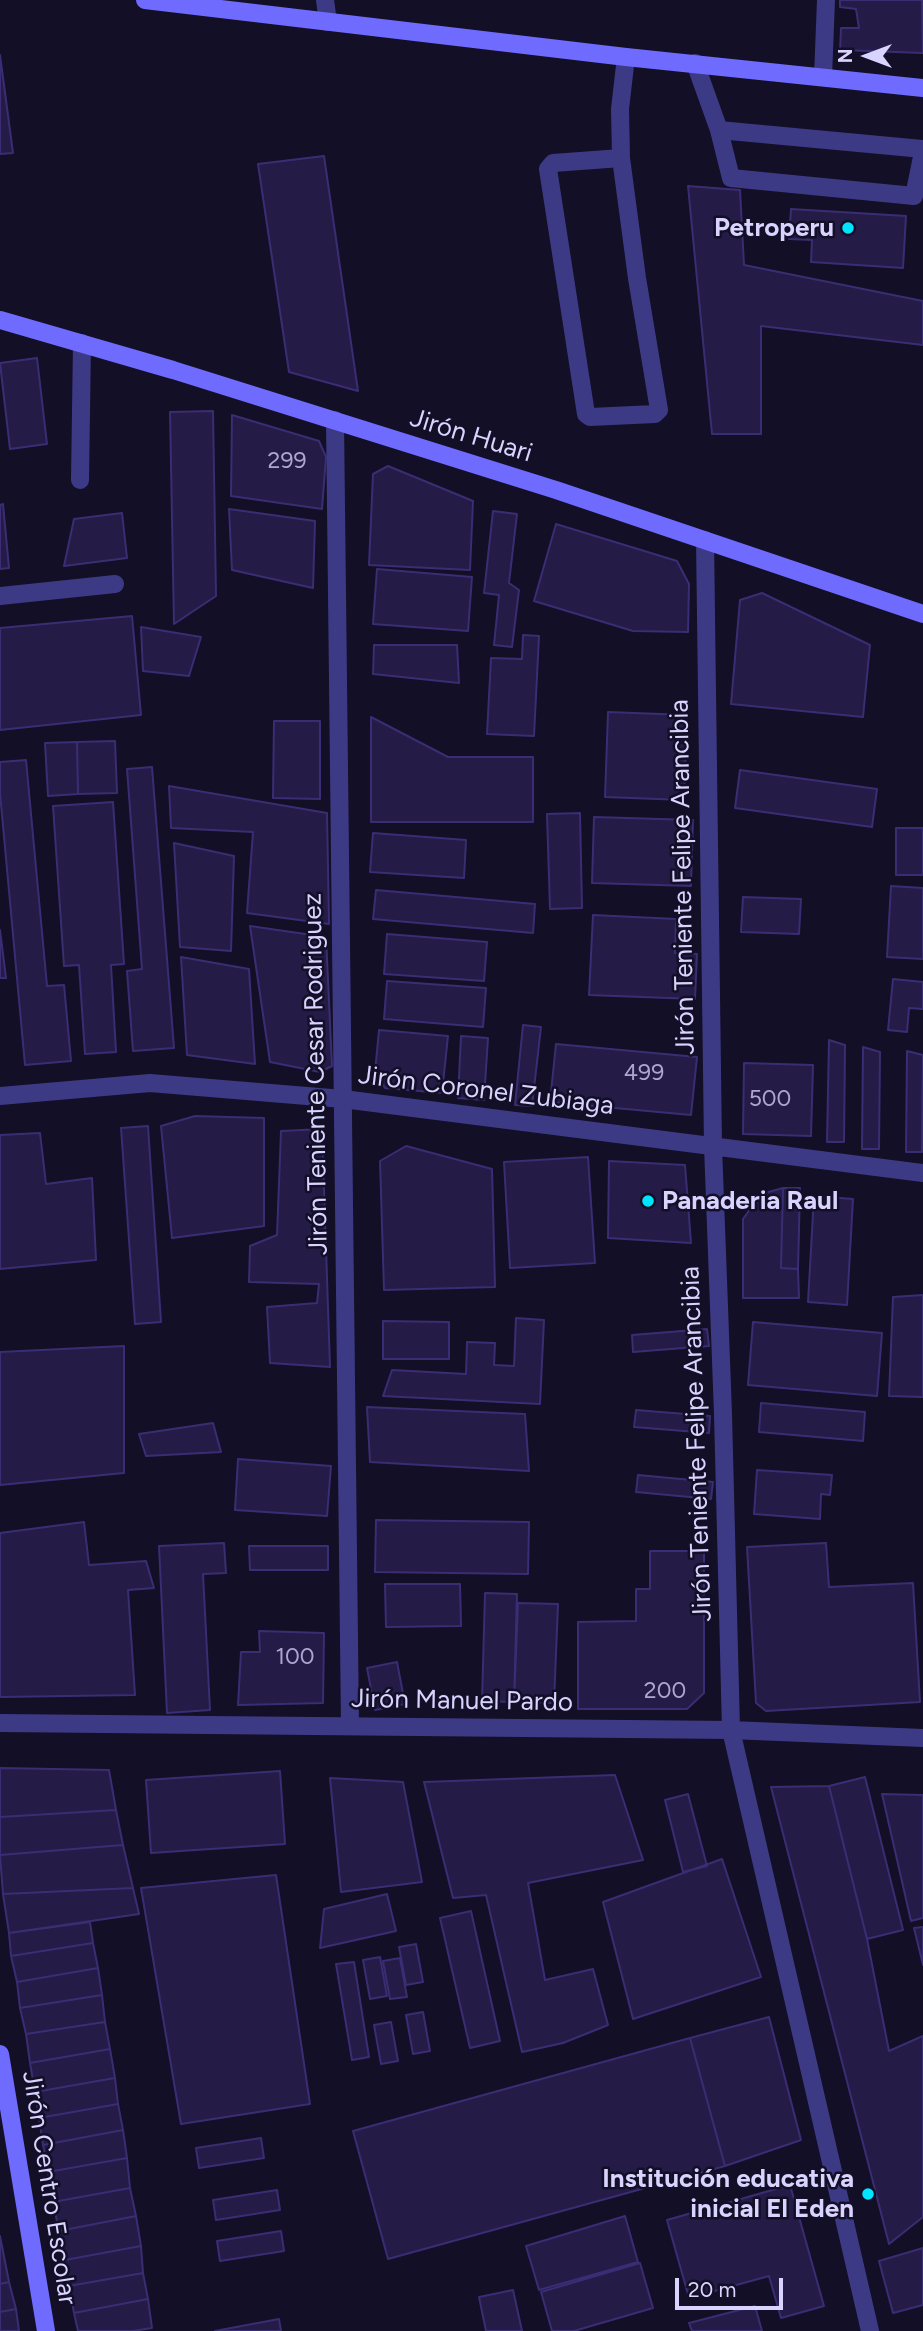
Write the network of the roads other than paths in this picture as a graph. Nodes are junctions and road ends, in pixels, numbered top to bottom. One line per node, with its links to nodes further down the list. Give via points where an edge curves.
1 (145, 0): 4 (street)
2 (325, 0): 4 (street)
3 (826, 0): 7 (street)
4 (328, 22): 5 (street)
5 (626, 57): 6 (street); 11 (street)
6 (695, 63): 7 (street); 9 (street)
7 (823, 77): 8 (street)
8 (923, 88)
9 (719, 130): 10 (street); 10 (street, via 731,178 914,196)
10 (923, 151)
11 (621, 158): 11 (street, via 659,410 655,414 590,417 548,169 553,163)
12 (0, 320): 13 (street, Jirón Huari)
13 (82, 343): 14 (street, Jirón Huari); 15 (street)
14 (335, 420): 16 (street, Jirón Huari); 21 (street, Jirón Teniente Cesar Rodriguez)
15 (80, 480)
16 (705, 540): 19 (street, Jirón Huari); 22 (street, Jirón Teniente Felipe Arancibia)
17 (116, 584): 18 (street)
18 (0, 596)
19 (923, 614)
20 (0, 1096): 21 (street, Jirón Coronel Zubiaga, via 150,1083)
21 (343, 1099): 22 (street, Jirón Coronel Zubiaga); 25 (street, Jirón Teniente Cesar Rodriguez)
22 (713, 1146): 23 (street, Jirón Coronel Zubiaga); 26 (street, Jirón Teniente Felipe Arancibia)
23 (923, 1173)
24 (0, 1723): 25 (street, Jirón Manuel Pardo)
25 (350, 1726): 26 (street, Jirón Manuel Pardo)
26 (731, 1730): 27 (street, Jirón Manuel Pardo); 30 (street, Jirón Teniente Felipe Arancibia)
27 (923, 1738)
28 (0, 2054): 29 (street, Jirón Centro Escolar)
29 (46, 2331)
30 (870, 2331)

